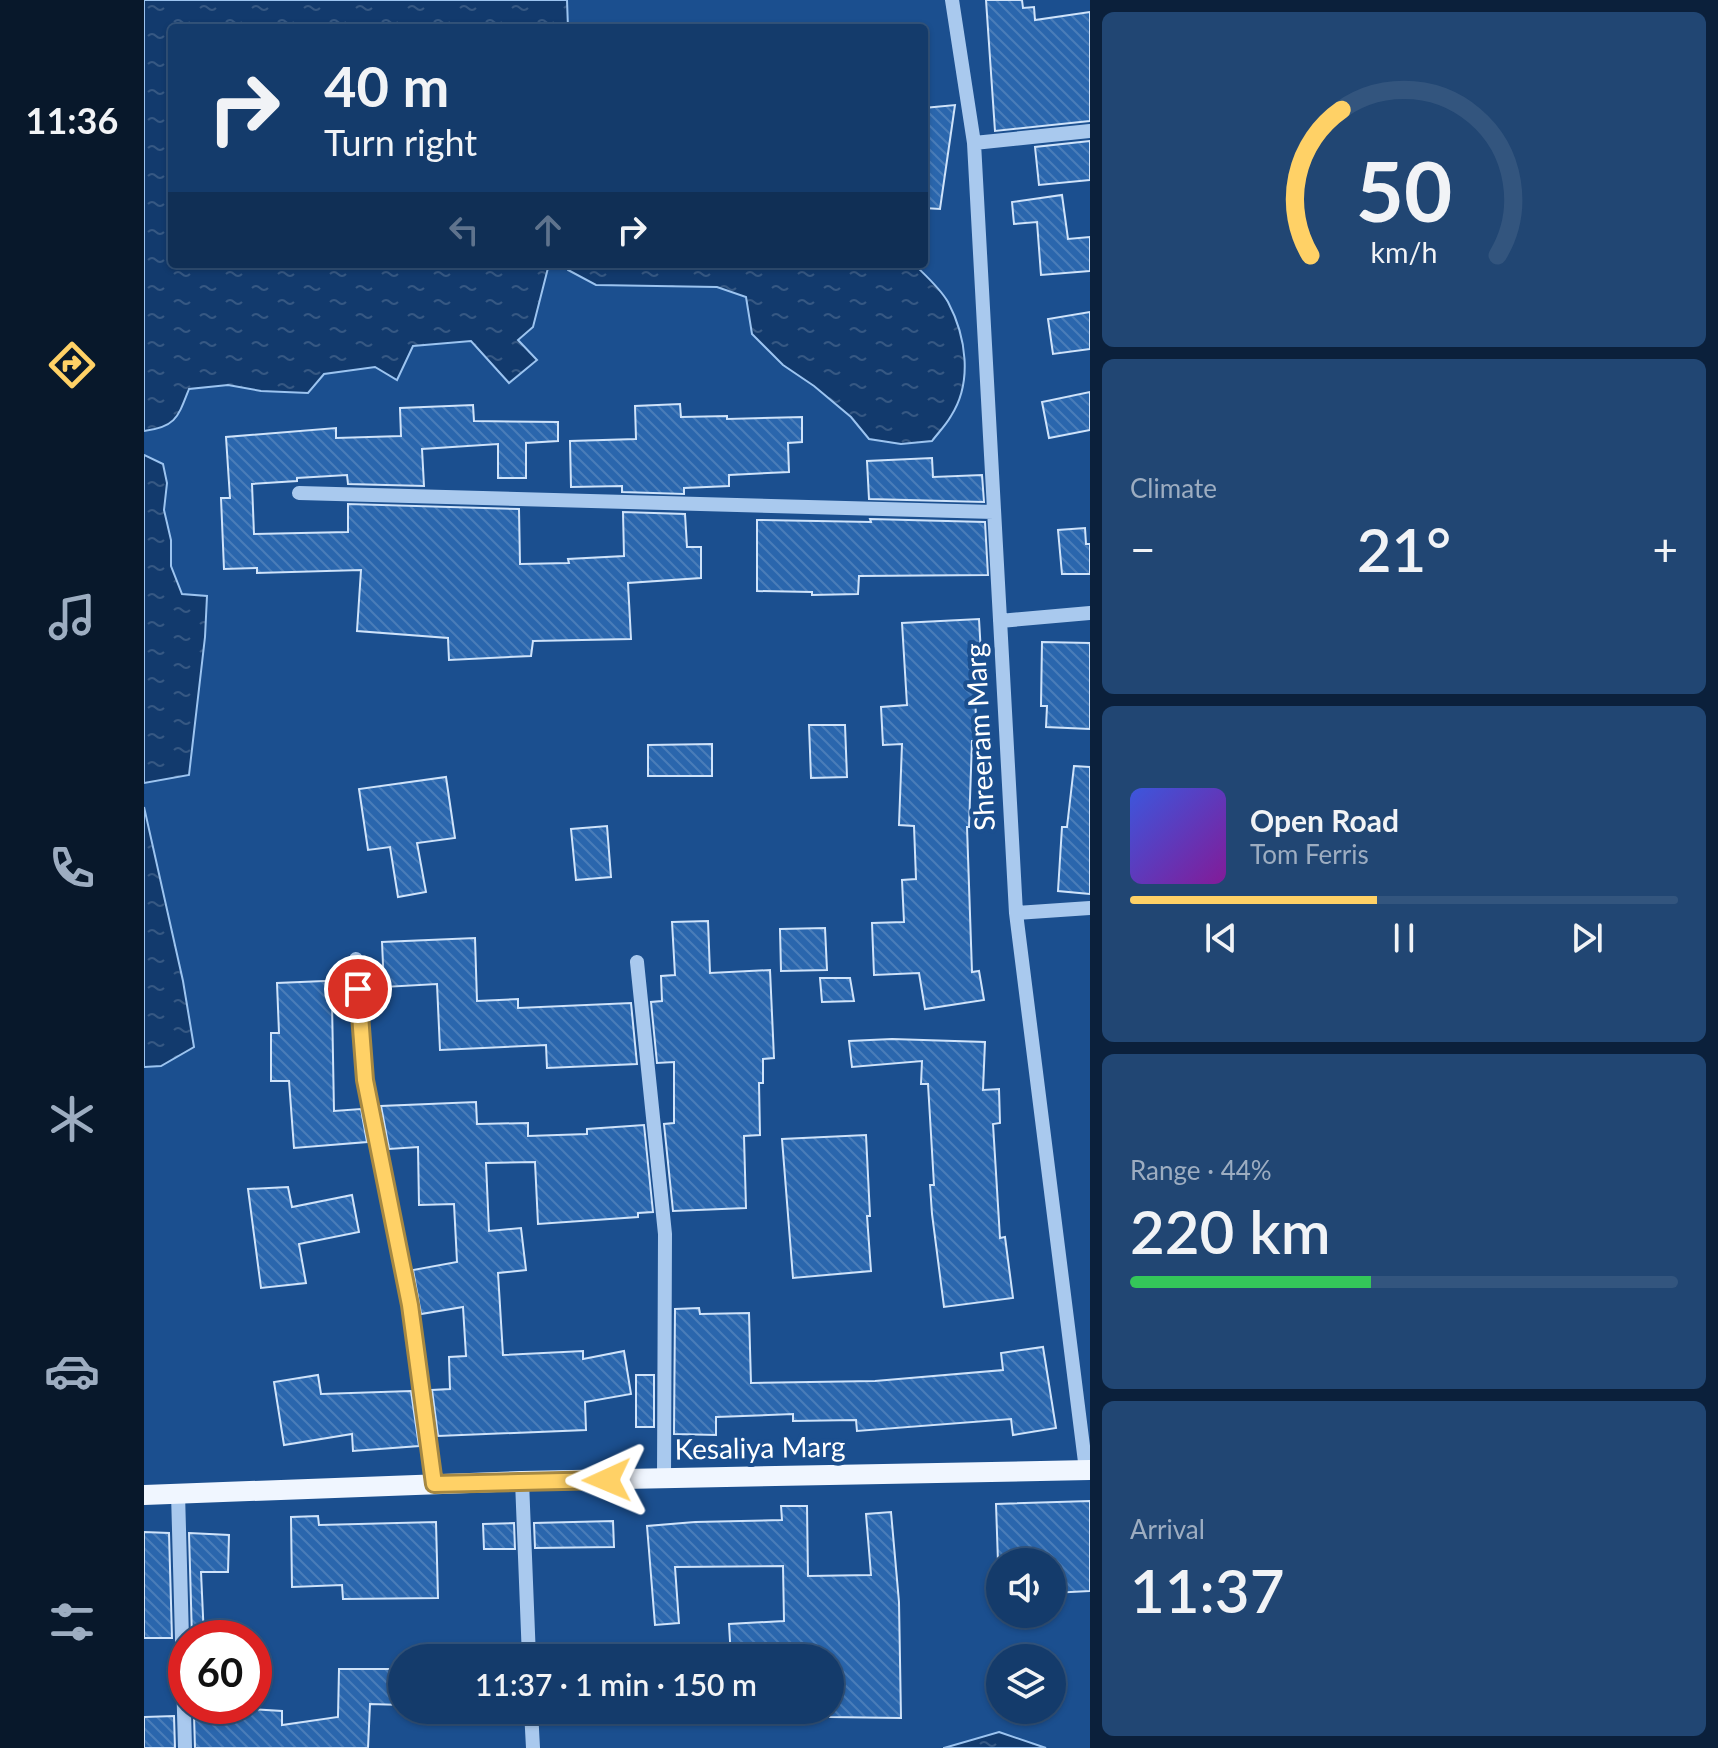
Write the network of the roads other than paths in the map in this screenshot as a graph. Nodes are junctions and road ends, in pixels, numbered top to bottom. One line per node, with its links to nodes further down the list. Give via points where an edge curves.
1 (952, 0): 3 (street, Shreeram Marg)
2 (1090, 131): 3 (street)
3 (974, 143): 5 (street, Shreeram Marg)
4 (299, 493): 5 (street)
5 (994, 512): 7 (street, Shreeram Marg)
6 (1090, 613): 7 (street)
7 (1000, 621): 9 (street, Shreeram Marg)
8 (1090, 908): 9 (street)
9 (1016, 913): 12 (street, Shreeram Marg)
10 (356, 959): 15 (street, via 365,1080 410,1305)
11 (637, 962): 13 (street, via 665,1234)
12 (1088, 1470): 13 (main road, Kesaliya Marg)
13 (664, 1478): 14 (main road, Kesaliya Marg)
14 (522, 1481): 15 (main road, Kesaliya Marg); 18 (street)
15 (434, 1484): 16 (main road, Kesaliya Marg)
16 (178, 1493): 17 (main road, Kesaliya Marg); 20 (street)
17 (144, 1495)
18 (528, 1644)
19 (532, 1724): 21 (street)
20 (185, 1748)
21 (533, 1748)

